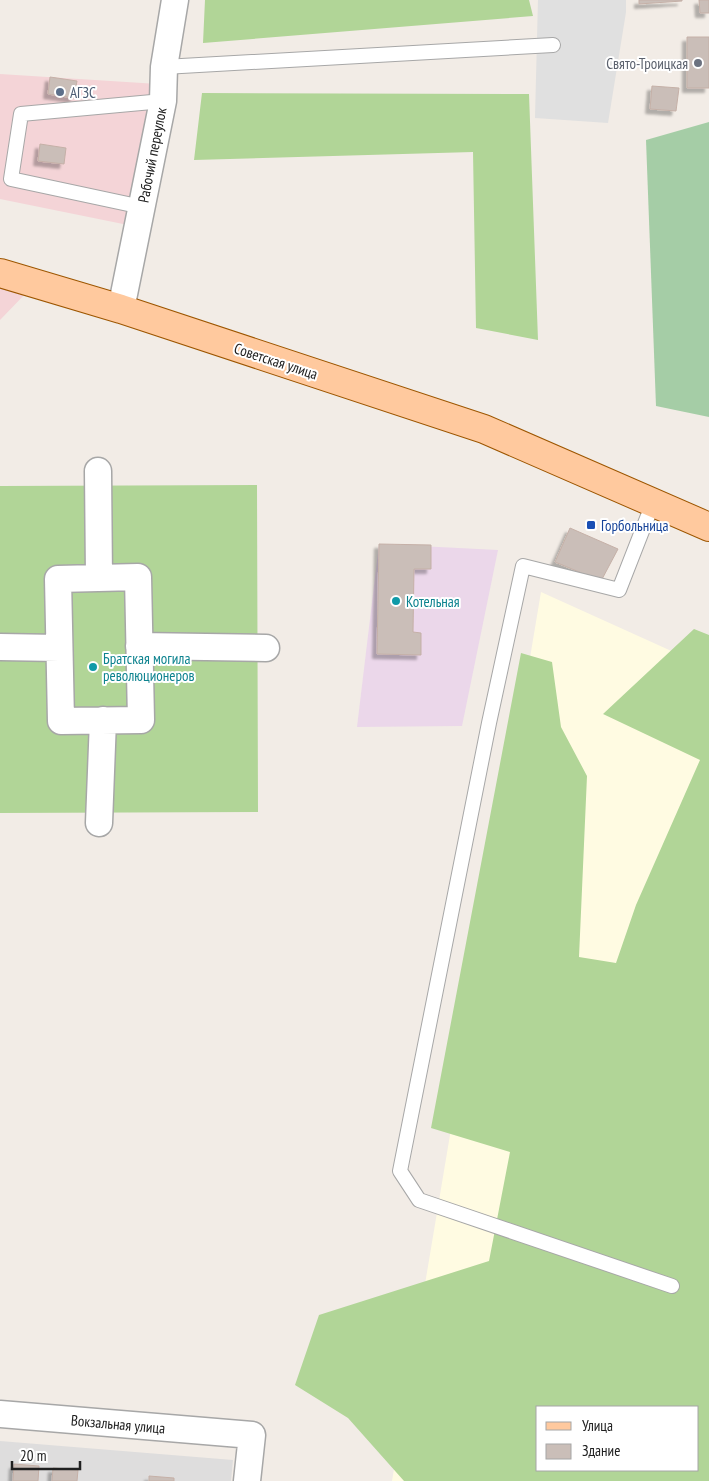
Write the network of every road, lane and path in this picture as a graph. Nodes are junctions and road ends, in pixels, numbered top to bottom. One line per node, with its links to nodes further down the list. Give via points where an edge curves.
1 (175, 0): 3 (street, Рабочий переулок)
2 (553, 45): 3 (lane)
3 (164, 67): 4 (street, Рабочий переулок)
4 (163, 101): 5 (street, Рабочий переулок); 5 (lane, via 20,114 11,179)
5 (142, 207): 7 (street, Рабочий переулок)
6 (0, 273): 7 (main road, Советская улица)
7 (121, 310): 9 (main road, Советская улица, via 484,429)
8 (98, 470): 11 (street)
9 (653, 503): 10 (main road, Советская улица); 18 (lane, via 619,590 523,566 400,1171 419,1200)
10 (709, 528)
11 (99, 578): 12 (street, via 138,577); 14 (street, via 58,578)
12 (139, 646): 15 (street); 16 (street, via 141,720)
13 (0, 647): 14 (street)
14 (59, 648): 16 (street, via 61,721)
15 (266, 648)
16 (103, 720): 17 (street)
17 (99, 823)
18 (672, 1286)
19 (0, 1414): 20 (street, Вокзальная улица, via 252,1435)
20 (247, 1481)

